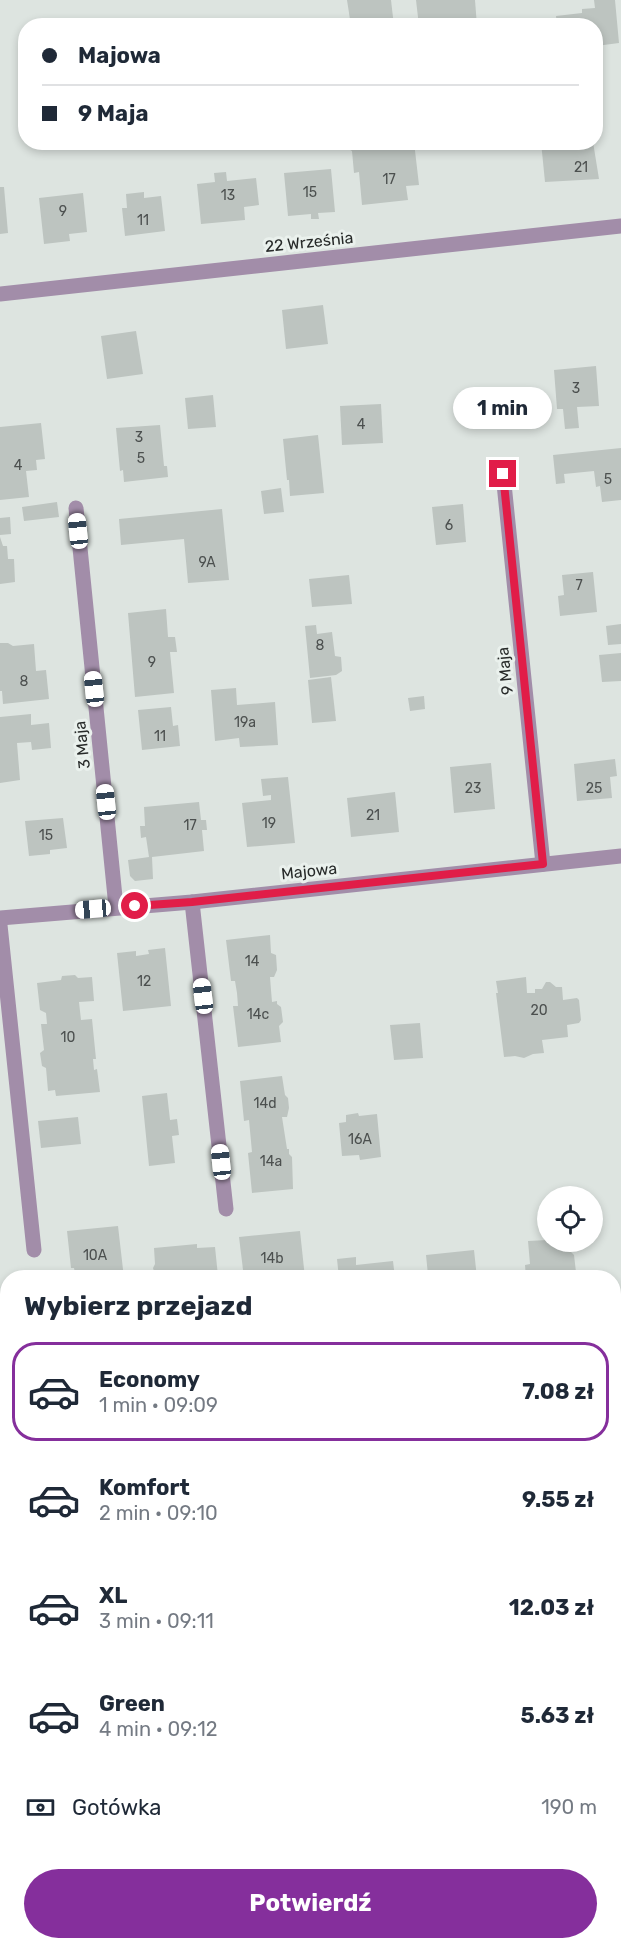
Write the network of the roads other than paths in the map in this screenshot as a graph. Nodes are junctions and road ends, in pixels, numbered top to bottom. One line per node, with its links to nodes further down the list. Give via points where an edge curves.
1 (621, 226): 2 (street, 22 Września)
2 (0, 294)
3 (503, 474): 6 (street, 9 Maja)
4 (76, 508): 8 (street, 3 Maja)
5 (621, 856): 6 (street, Majowa)
6 (543, 864): 7 (street, Majowa)
7 (192, 902): 8 (street, Majowa); 11 (street)
8 (116, 907): 9 (street, Majowa)
9 (0, 918)
10 (0, 925): 12 (street)
11 (226, 1209)
12 (34, 1250)

